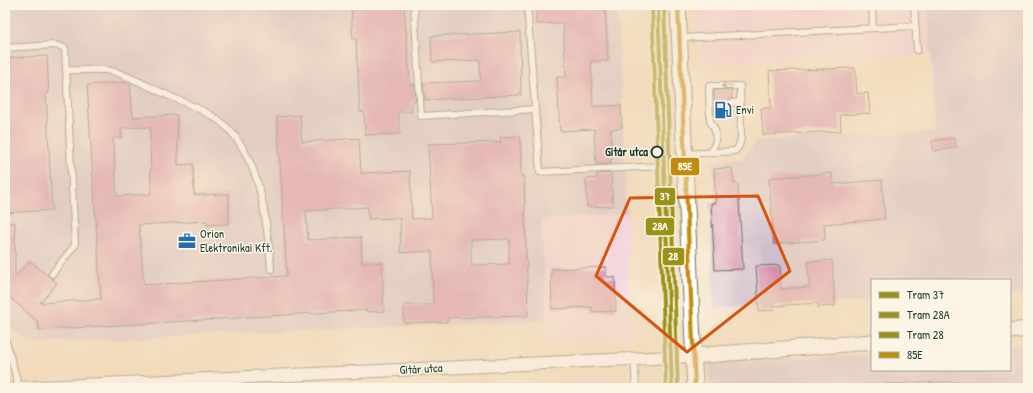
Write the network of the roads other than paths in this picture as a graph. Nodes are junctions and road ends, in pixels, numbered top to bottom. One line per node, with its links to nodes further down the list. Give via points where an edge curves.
1 (414, 5): 14 (lane, via 421,116)
2 (527, 5): 14 (lane)
3 (678, 5): 8 (street)
4 (872, 5): 7 (lane)
5 (914, 5): 6 (lane)
6 (915, 26): 7 (lane); 10 (lane)
7 (873, 28): 8 (lane)
8 (680, 38): 16 (street)
9 (5, 48): 11 (lane, via 65,48)
10 (917, 50)
11 (66, 70): 17 (lane, via 111,71 203,110 232,133 243,150 261,193 267,219); 18 (lane, via 75,245)
12 (740, 102): 13 (lane); 15 (lane, via 740,146 735,151); 15 (lane, one-way to 15, via 740,86 709,86 712,103 710,121 715,130 716,140)
13 (732, 103)
14 (535, 109): 16 (lane, via 540,172)
15 (711, 153): 16 (lane)
16 (685, 160): 23 (street)
17 (271, 269)
18 (52, 274)
19 (1028, 329): 20 (street)
20 (1011, 331)
21 (5, 338): 25 (lane)
22 (871, 342): 23 (street, Gitár utca)
23 (694, 356): 24 (street, Gitár utca); 27 (street)
24 (634, 359): 25 (street, Gitár utca); 26 (lane)
25 (19, 387)
26 (636, 388)
27 (695, 388)
28 (864, 388): 29 (lane, via 972,385)
29 (982, 388)

